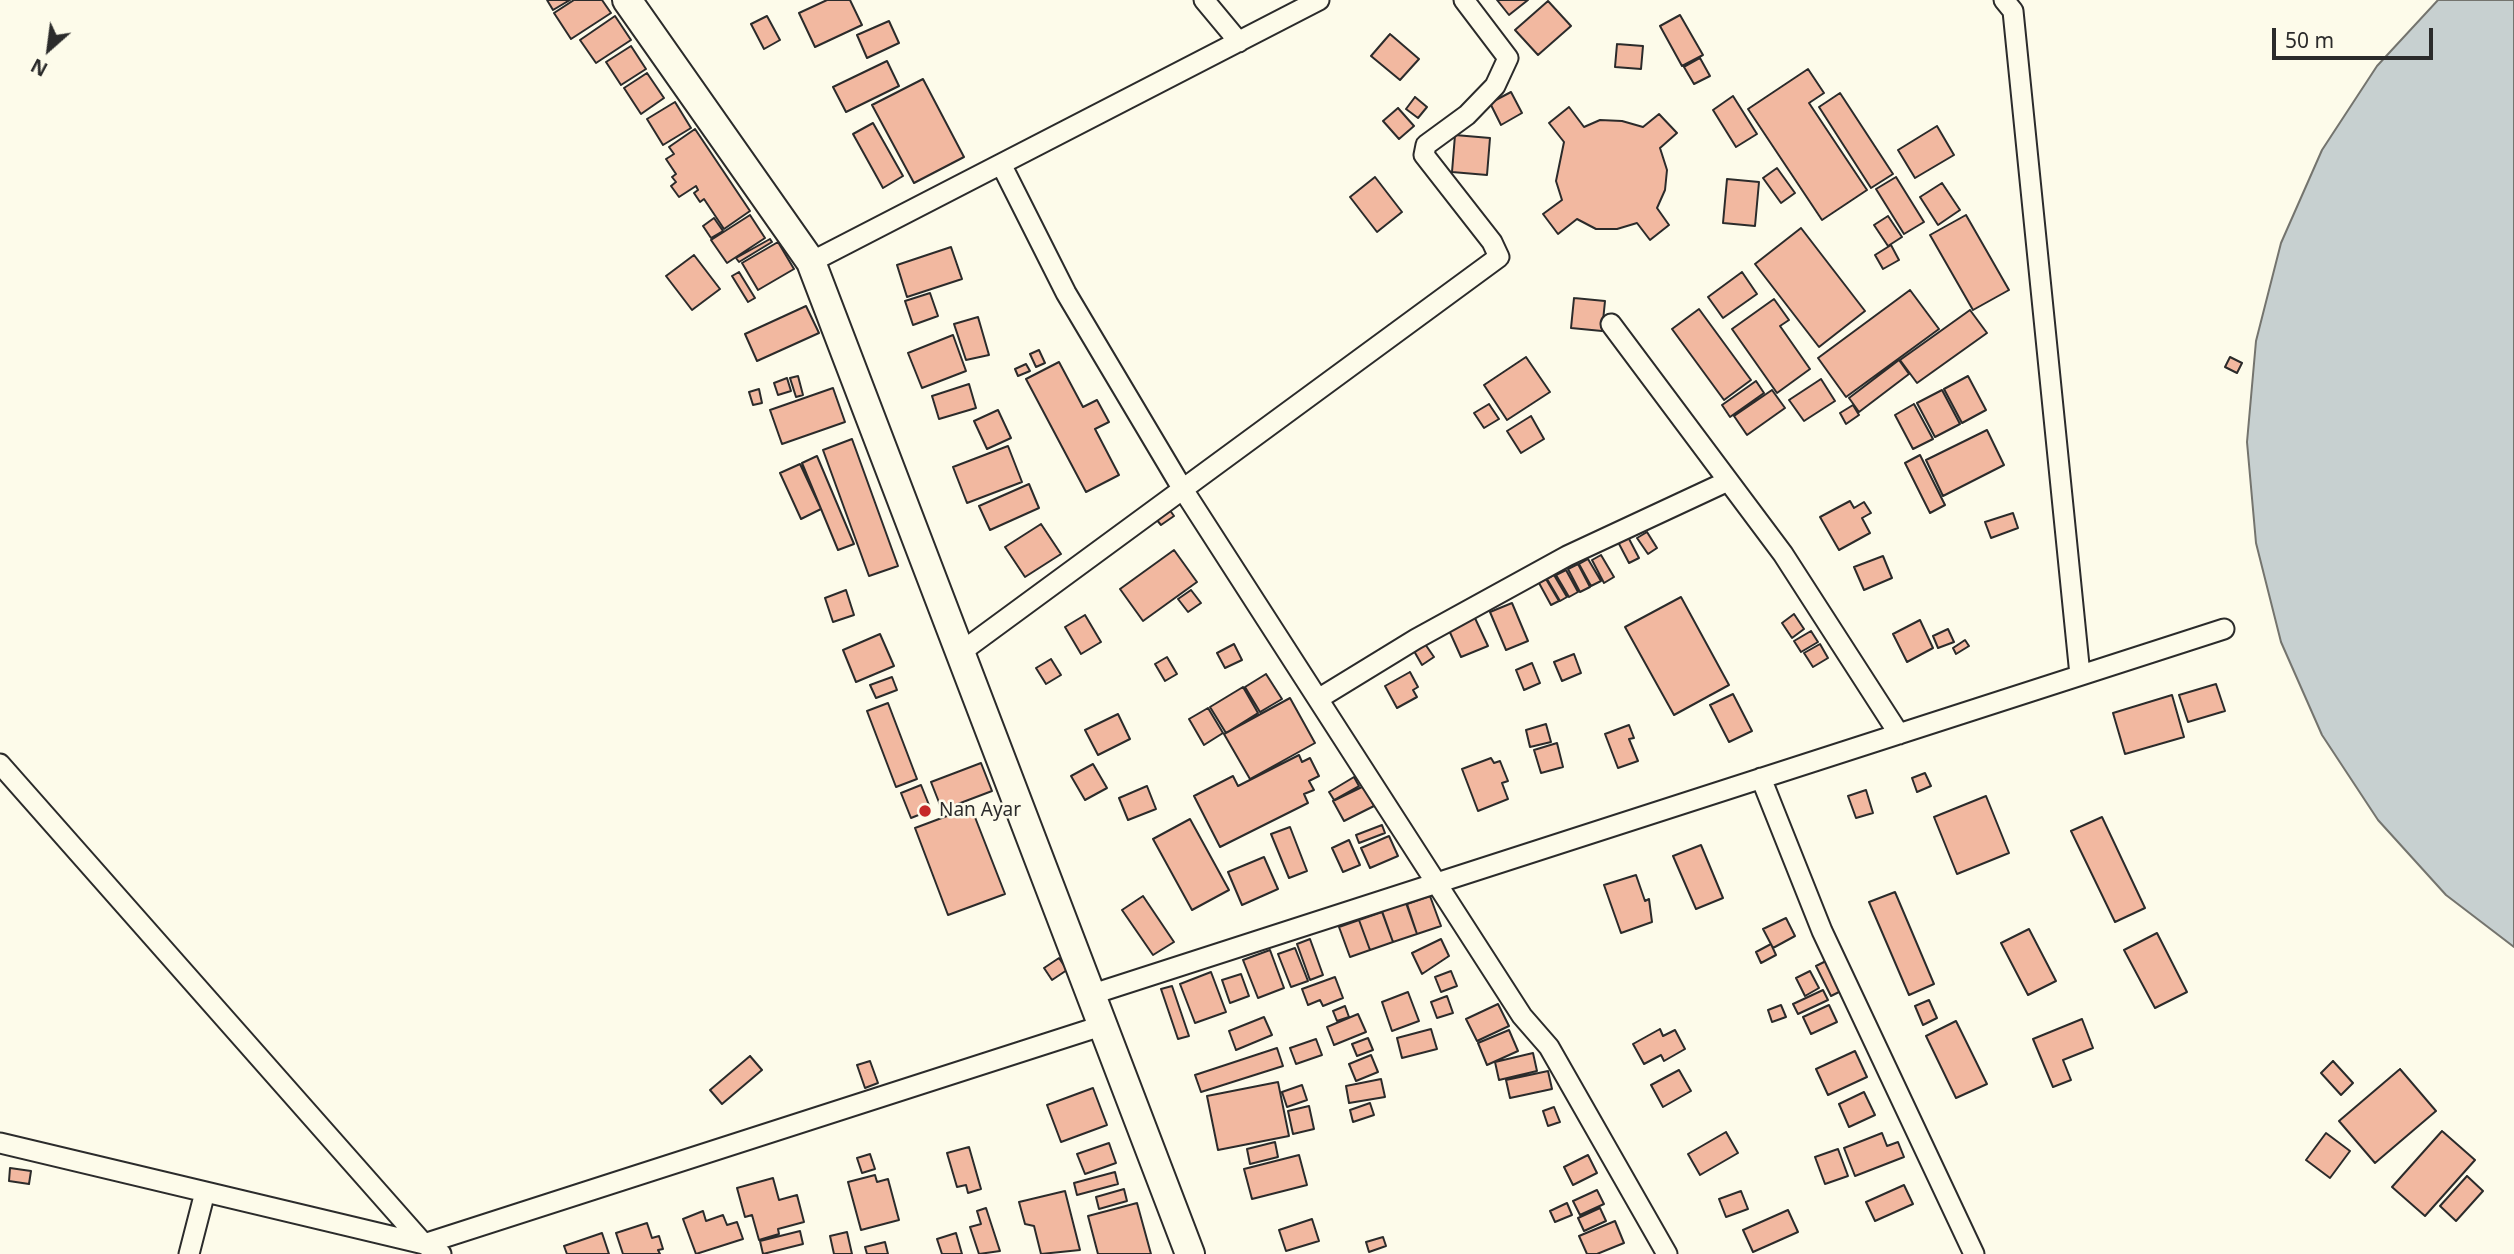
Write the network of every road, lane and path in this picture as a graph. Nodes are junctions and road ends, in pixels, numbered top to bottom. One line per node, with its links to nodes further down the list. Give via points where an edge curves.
1 (627, 0): 8 (main road)
2 (1204, 0): 6 (street)
3 (1319, 0): 6 (street)
4 (1464, 0): 11 (street, via 1507,58 1495,86 1467,115 1426,145 1424,155 1500,257)
5 (2015, 4): 14 (street)
6 (1240, 42): 7 (street)
7 (1001, 164): 8 (street); 11 (street, via 1066,293)
8 (811, 262): 13 (main road)
9 (1611, 324): 10 (street)
10 (1728, 481): 15 (street, via 1567,556); 16 (street, via 1783,554)
11 (1182, 488): 13 (street); 15 (street)
12 (2224, 629): 14 (street)
13 (961, 652): 20 (main road)
14 (2080, 676): 16 (street)
15 (1318, 699): 19 (street)
16 (1899, 734): 18 (street)
17 (0, 764): 24 (street)
18 (1761, 778): 19 (street); 28 (street, via 1822,932)
19 (1437, 883): 20 (street); 27 (street, via 1521,1016 1549,1047)
20 (1093, 994): 21 (main road)
21 (1104, 1026): 24 (street); 26 (main road)
22 (0, 1143): 23 (street)
23 (205, 1192): 24 (street); 25 (street)
24 (433, 1249)
25 (189, 1254)
26 (1189, 1254)
27 (1667, 1254)
28 (1974, 1254)

